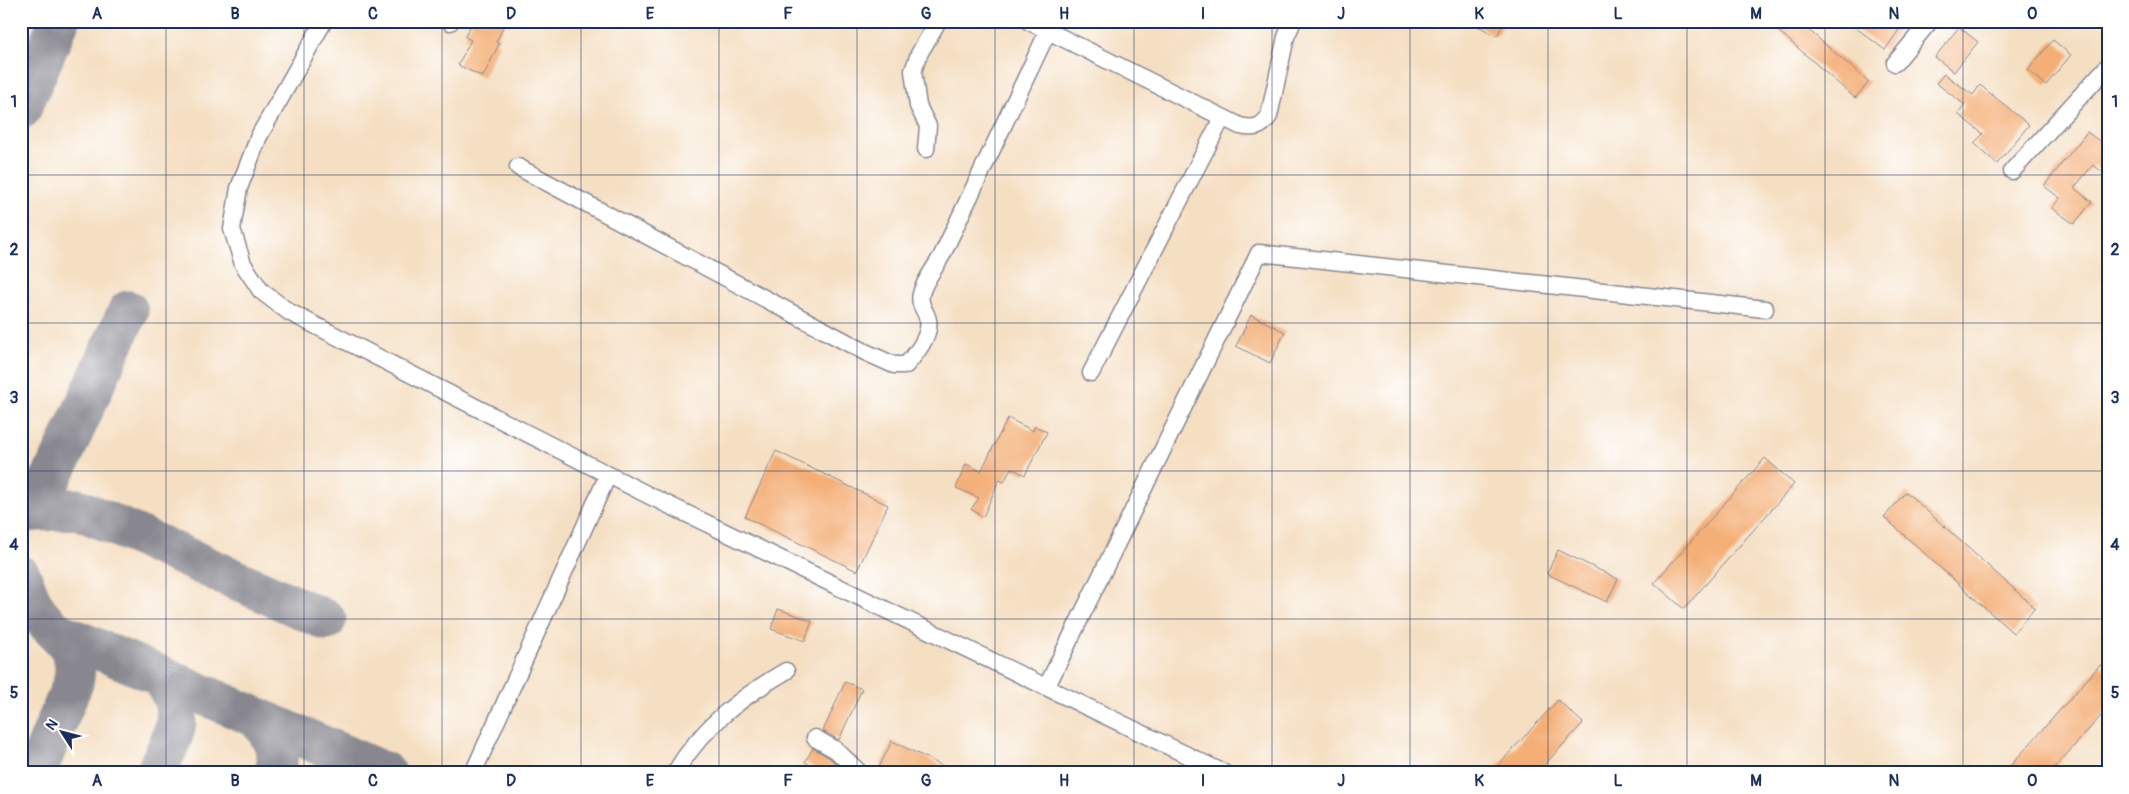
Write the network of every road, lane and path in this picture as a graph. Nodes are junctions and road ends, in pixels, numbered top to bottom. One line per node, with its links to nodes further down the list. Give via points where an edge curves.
1 (324, 21): 15 (street, via 259,136 238,188 232,229 243,264 261,291 288,312)
2 (938, 21): 10 (street, via 913,71 918,106 928,126)
3 (1028, 21): 6 (street)
4 (1293, 21): 9 (street, via 1286,36 1269,116 1262,126 1251,129)
5 (1930, 21): 7 (street)
6 (1048, 31): 9 (street); 11 (street, via 943,253 923,286 920,296 928,321 927,334 906,365 894,365 865,352)
7 (1895, 63)
8 (2108, 66): 12 (street)
9 (1222, 118): 14 (street)
10 (926, 149)
11 (518, 167)
12 (2012, 171)
13 (1765, 309): 17 (street, via 1259,254)
14 (1091, 373)
15 (608, 475): 17 (street); 19 (street)
16 (786, 671): 20 (street, via 727,710 702,735)
17 (1047, 686): 22 (street)
18 (814, 738): 21 (street, via 836,750)
19 (474, 773)
20 (675, 773)
21 (860, 773)
22 (1224, 773)

